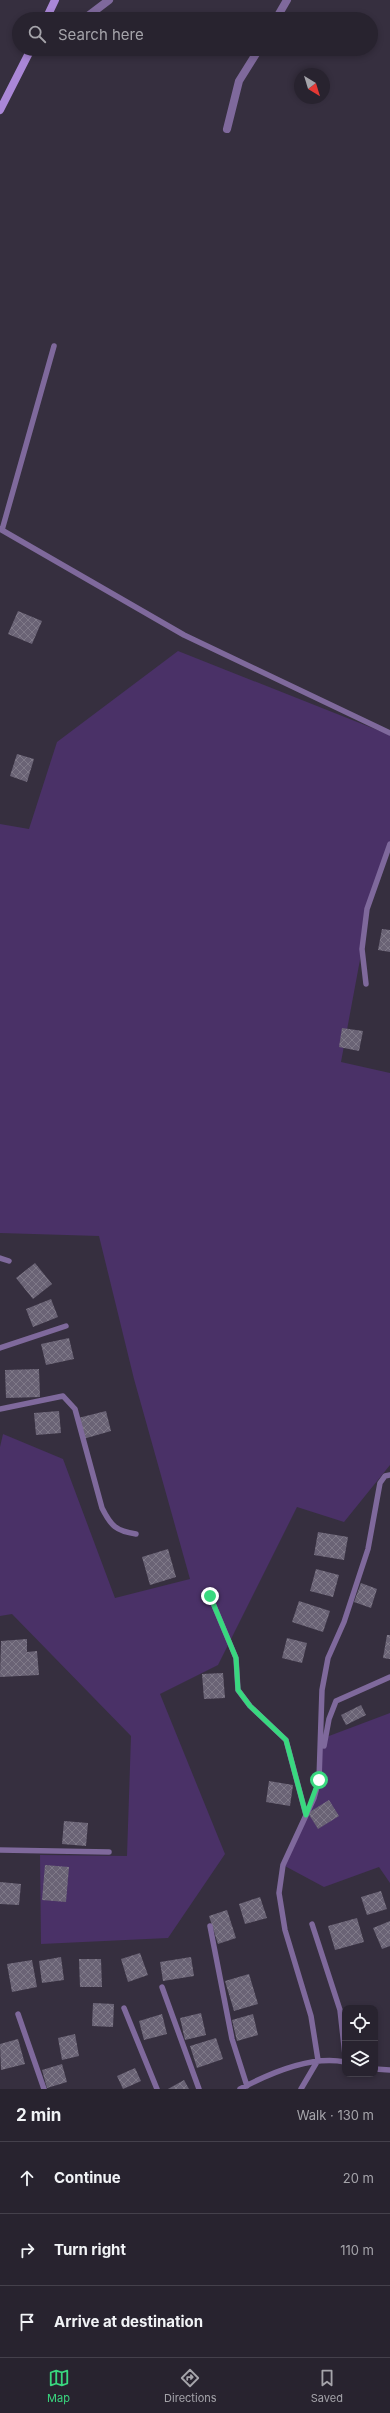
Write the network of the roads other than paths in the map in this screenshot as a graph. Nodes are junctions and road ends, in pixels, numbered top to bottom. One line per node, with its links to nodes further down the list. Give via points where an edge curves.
1 (55, 0): 4 (main road)
2 (110, 0): 5 (street)
3 (288, 0): 6 (street)
4 (49, 12)
5 (94, 12)
6 (280, 12)
7 (27, 56): 9 (main road)
8 (255, 56): 10 (street, via 239,81)
9 (0, 110)
10 (227, 129)
11 (54, 346): 12 (lane)
12 (1, 529): 13 (lane, via 184,635)
13 (390, 733)
14 (390, 844): 15 (lane, via 367,909 362,949)
15 (366, 984)
16 (0, 1258): 17 (lane)
17 (9, 1261)
18 (66, 1326): 19 (lane)
19 (0, 1348)
20 (0, 1409): 22 (lane, via 63,1396 75,1409 102,1508 114,1528)
21 (390, 1475): 25 (lane, via 385,1476 380,1483 368,1549 344,1622 328,1658 322,1690)
22 (136, 1534)
23 (210, 1596): 26 (lane, via 236,1658 238,1690 250,1706 286,1740)
24 (390, 1677): 25 (lane, via 336,1701 329,1719)
25 (321, 1763): 26 (lane, via 319,1780)
26 (306, 1815): 35 (lane, via 283,1865 279,1893 286,1930 311,2016)
27 (0, 1850): 28 (lane)
28 (109, 1852)
29 (312, 1924): 34 (lane, via 340,2010)
30 (210, 1926): 39 (lane, via 232,2039)
31 (162, 1987): 42 (lane)
32 (124, 2008): 41 (lane)
33 (18, 2014): 40 (lane)
34 (343, 2041)
35 (318, 2060): 36 (lane); 39 (lane, via 279,2072); 44 (lane)
36 (342, 2062)
37 (378, 2069): 38 (lane)
38 (390, 2070)
39 (247, 2086): 43 (lane)
40 (44, 2089)
41 (157, 2089)
42 (199, 2089)
43 (240, 2089)
44 (301, 2089)

